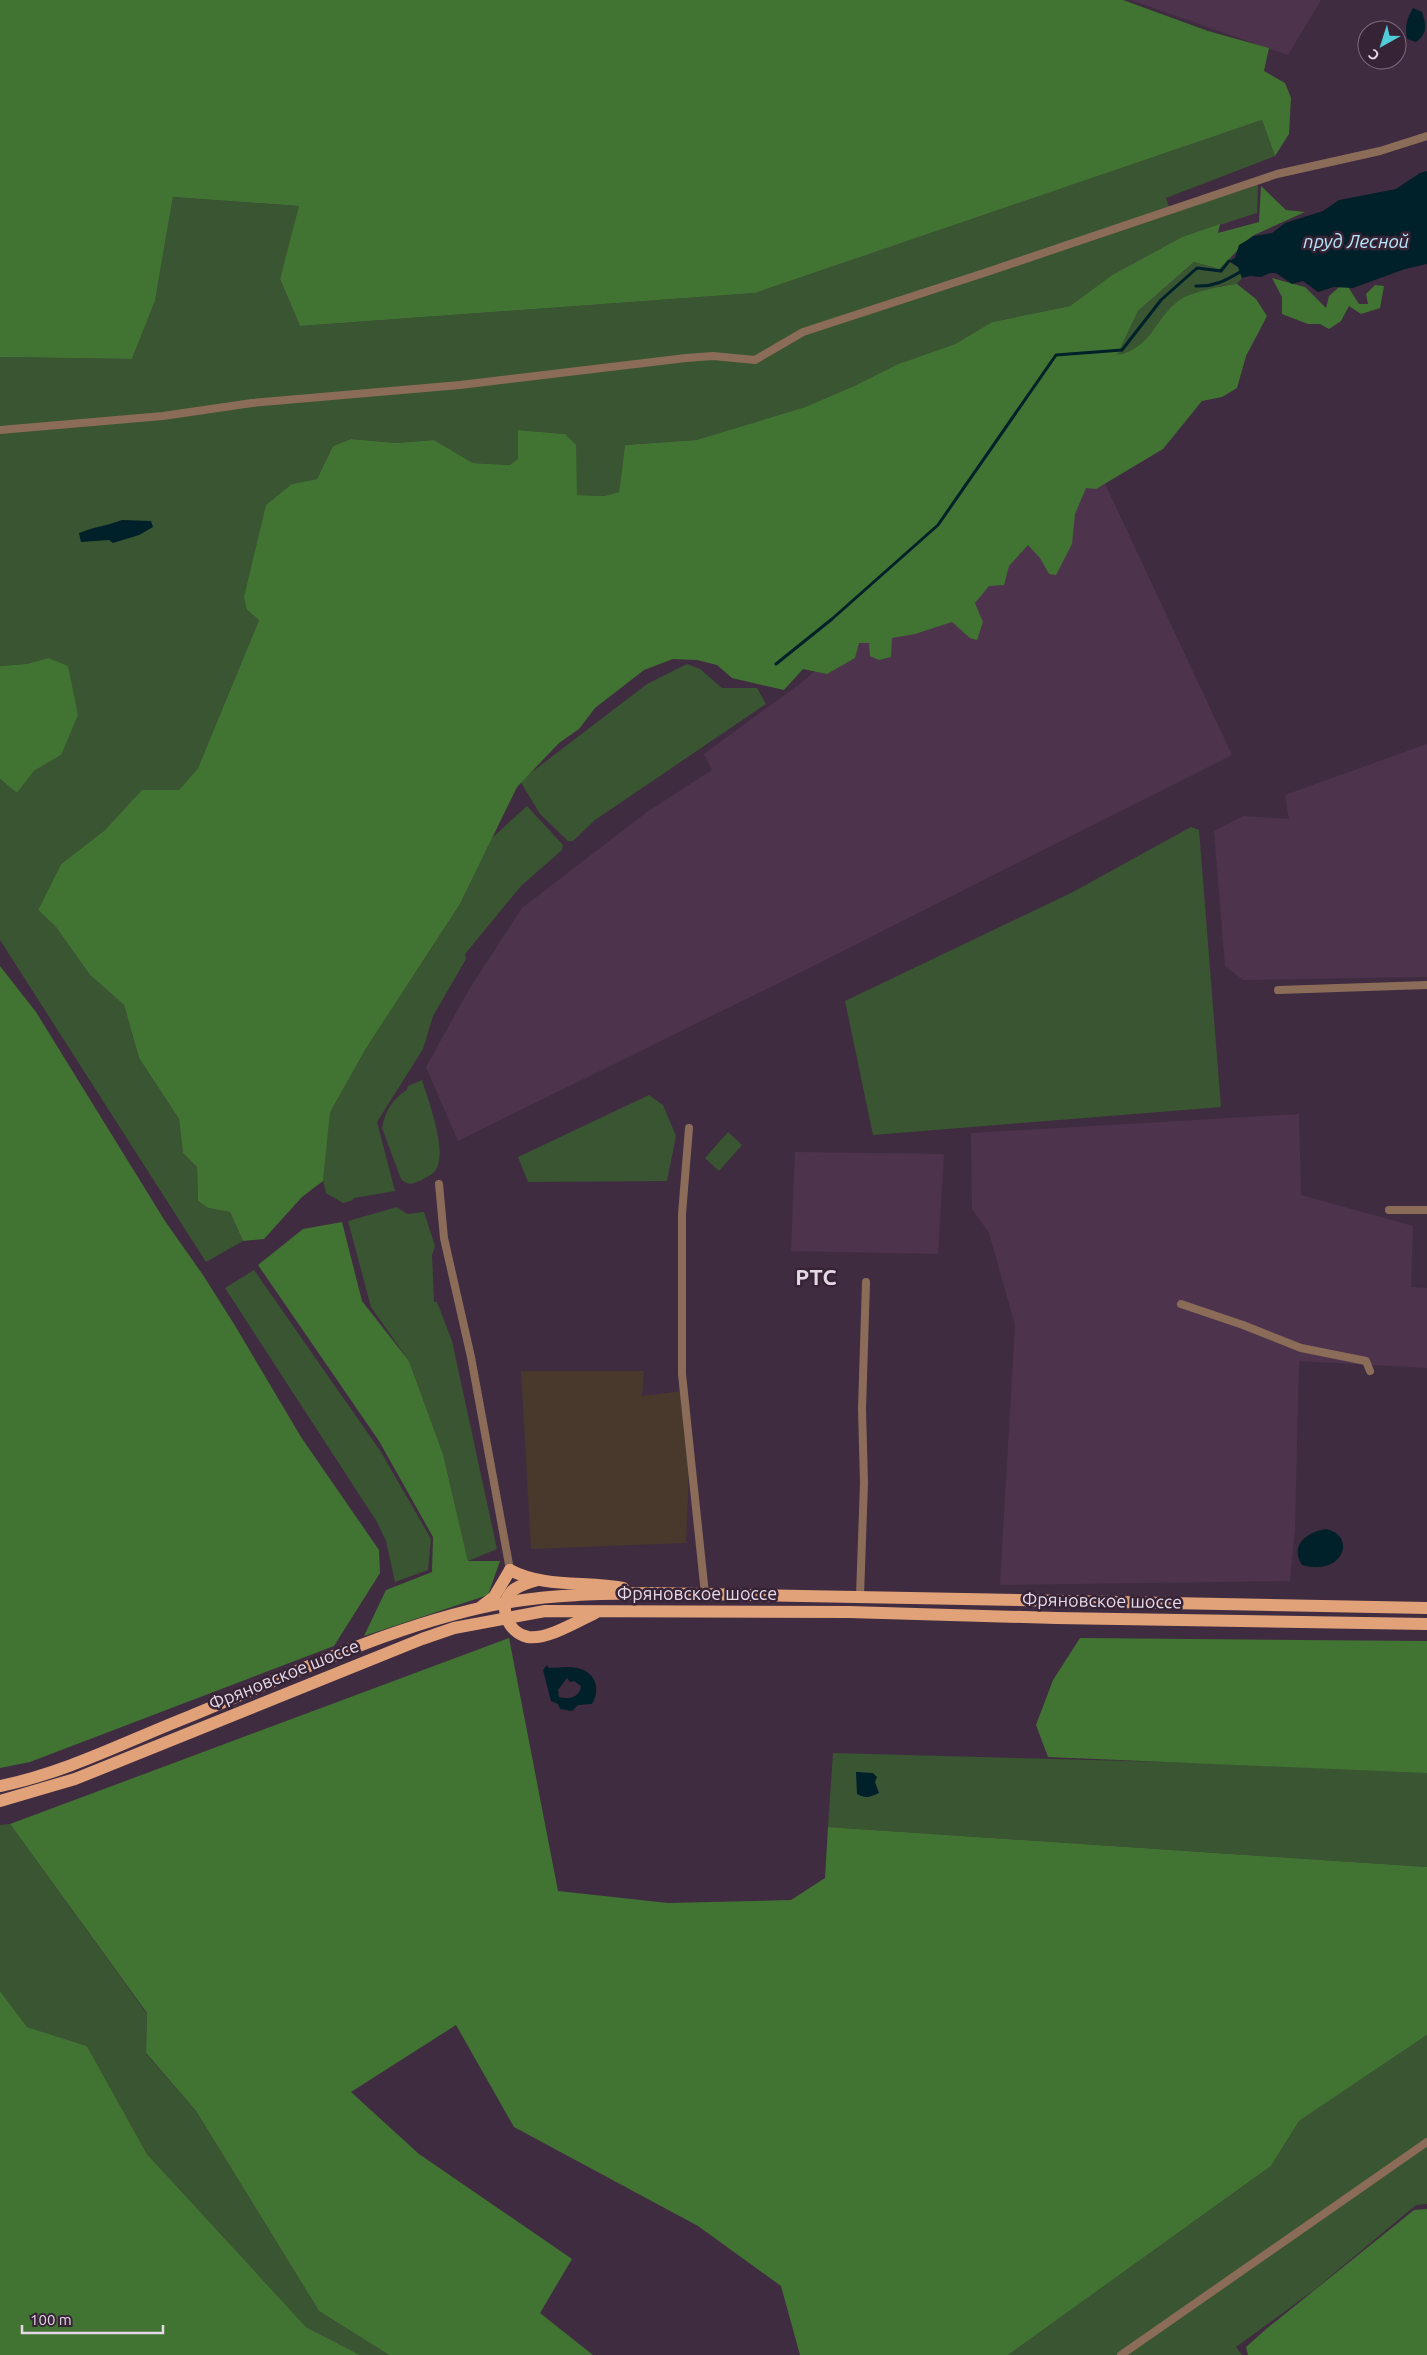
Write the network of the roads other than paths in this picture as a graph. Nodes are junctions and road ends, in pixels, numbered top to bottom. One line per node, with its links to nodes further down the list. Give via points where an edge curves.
1 (1427, 136): 2 (street, via 1380,151 1277,174 803,332 755,360 713,356 686,358 460,385)
2 (0, 430)
3 (1427, 985): 4 (street)
4 (1278, 990)
5 (689, 1128): 15 (street, via 682,1214 682,1374)
6 (439, 1184): 12 (street, via 444,1238 471,1357)
7 (1389, 1210): 8 (street)
8 (1427, 1210)
9 (866, 1282): 16 (street)
10 (1181, 1304): 11 (street, via 1300,1348 1366,1360)
11 (1370, 1371)
12 (510, 1570): 13 (main road); 17 (main road); 19 (main road, via 494,1597)
13 (537, 1580): 14 (main road, via 613,1586); 17 (main road, via 519,1586)
14 (652, 1593): 15 (main road, Фряновское шоссе); 17 (main road, Фряновское шоссе, via 543,1597)
15 (705, 1594): 16 (main road, Фряновское шоссе)
16 (860, 1596): 18 (main road, Фряновское шоссе)
17 (506, 1603): 19 (main road, Фряновское шоссе); 21 (main road)
18 (1427, 1608)
19 (474, 1610): 23 (main road, Фряновское шоссе, via 363,1646 71,1765)
20 (600, 1611): 21 (main road, Фряновское шоссе, via 545,1611); 21 (main road, via 553,1632 528,1637 515,1630); 22 (main road, Фряновское шоссе, via 849,1612)
21 (506, 1618): 24 (main road, Фряновское шоссе, via 454,1628 422,1639 75,1779)
22 (1427, 1624)
23 (0, 1786)
24 (0, 1801)
25 (1427, 2142): 26 (street)
26 (1121, 2355)

